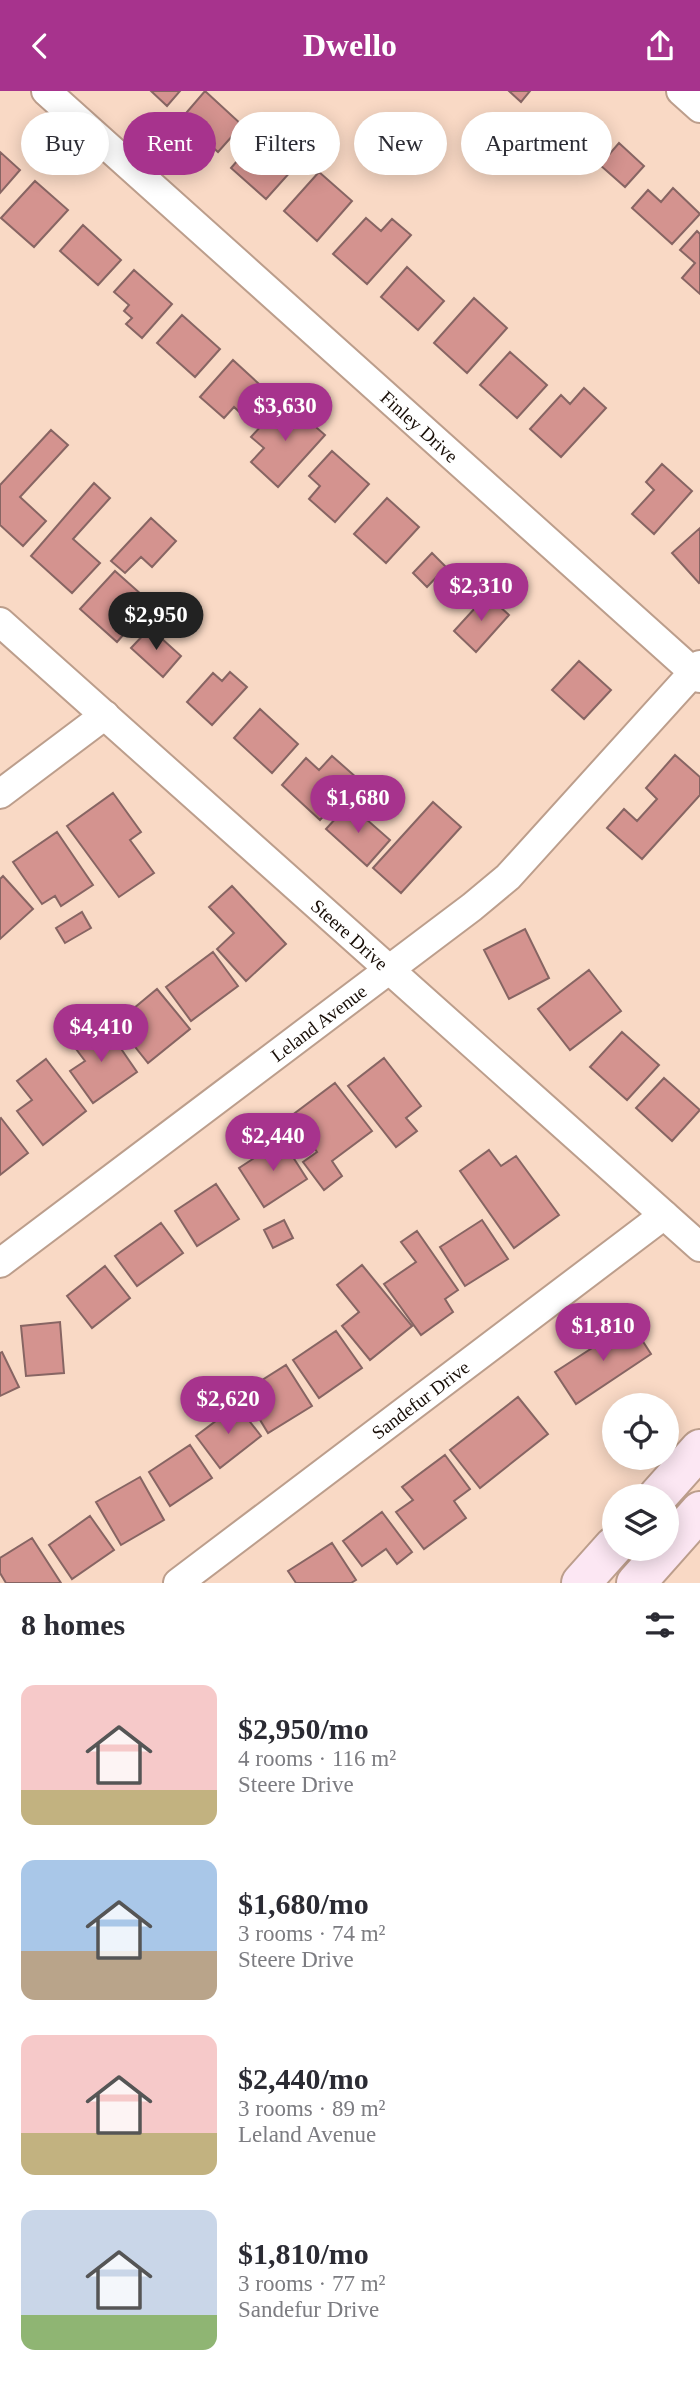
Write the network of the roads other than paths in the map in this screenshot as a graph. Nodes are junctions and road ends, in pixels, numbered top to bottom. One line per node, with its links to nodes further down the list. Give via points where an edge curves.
1 (46, 91): 5 (street, Finley Drive)
2 (681, 91): 3 (street)
3 (700, 108)
4 (0, 622): 6 (street, Steere Drive)
5 (698, 672): 8 (street, Leland Avenue, via 508,877)
6 (105, 715): 7 (street); 8 (street, Steere Drive)
7 (0, 794)
8 (389, 969): 9 (street, Steere Drive); 11 (street, Leland Avenue)
9 (664, 1215): 10 (street, Steere Drive); 18 (street, Sandefur Drive)
10 (700, 1247)
11 (0, 1263)
12 (700, 1449): 13 (main road)
13 (669, 1484)
14 (700, 1511): 17 (main road)
15 (602, 1559): 19 (main road)
16 (622, 1561): 17 (main road)
17 (638, 1581)
18 (178, 1583)
19 (581, 1583)

